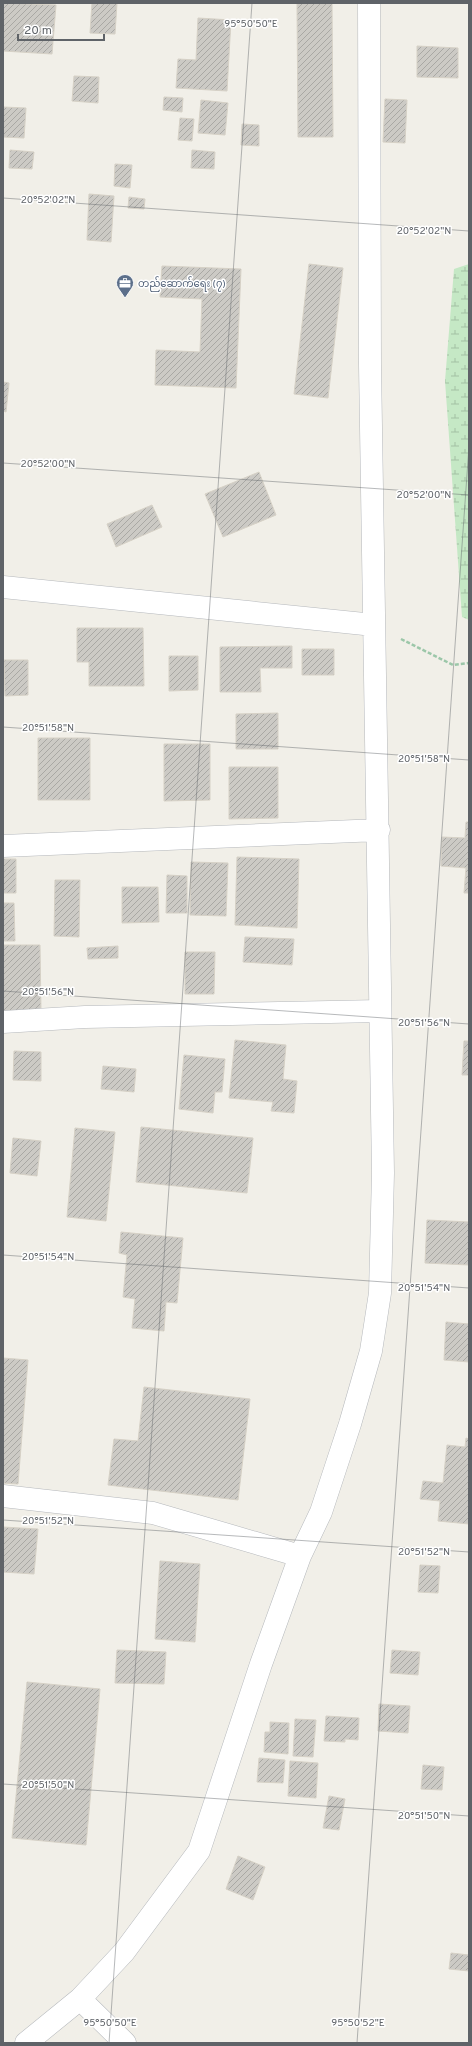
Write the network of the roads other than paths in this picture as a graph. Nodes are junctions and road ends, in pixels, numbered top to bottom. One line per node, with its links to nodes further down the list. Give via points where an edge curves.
1 (369, 3): 3 (street)
2 (3, 587): 3 (street)
3 (374, 625): 4 (street)
4 (379, 830): 5 (street); 6 (street)
5 (3, 846)
6 (380, 1011): 7 (street, via 85,1017); 9 (street, via 383,1173 380,1293 371,1350 350,1424 321,1512)
7 (3, 1022)
8 (3, 1496): 9 (street, via 153,1513)
9 (300, 1556): 10 (street, via 199,1851 124,1952)
10 (80, 1999): 11 (street); 12 (street)
11 (26, 2043)
12 (125, 2043)

